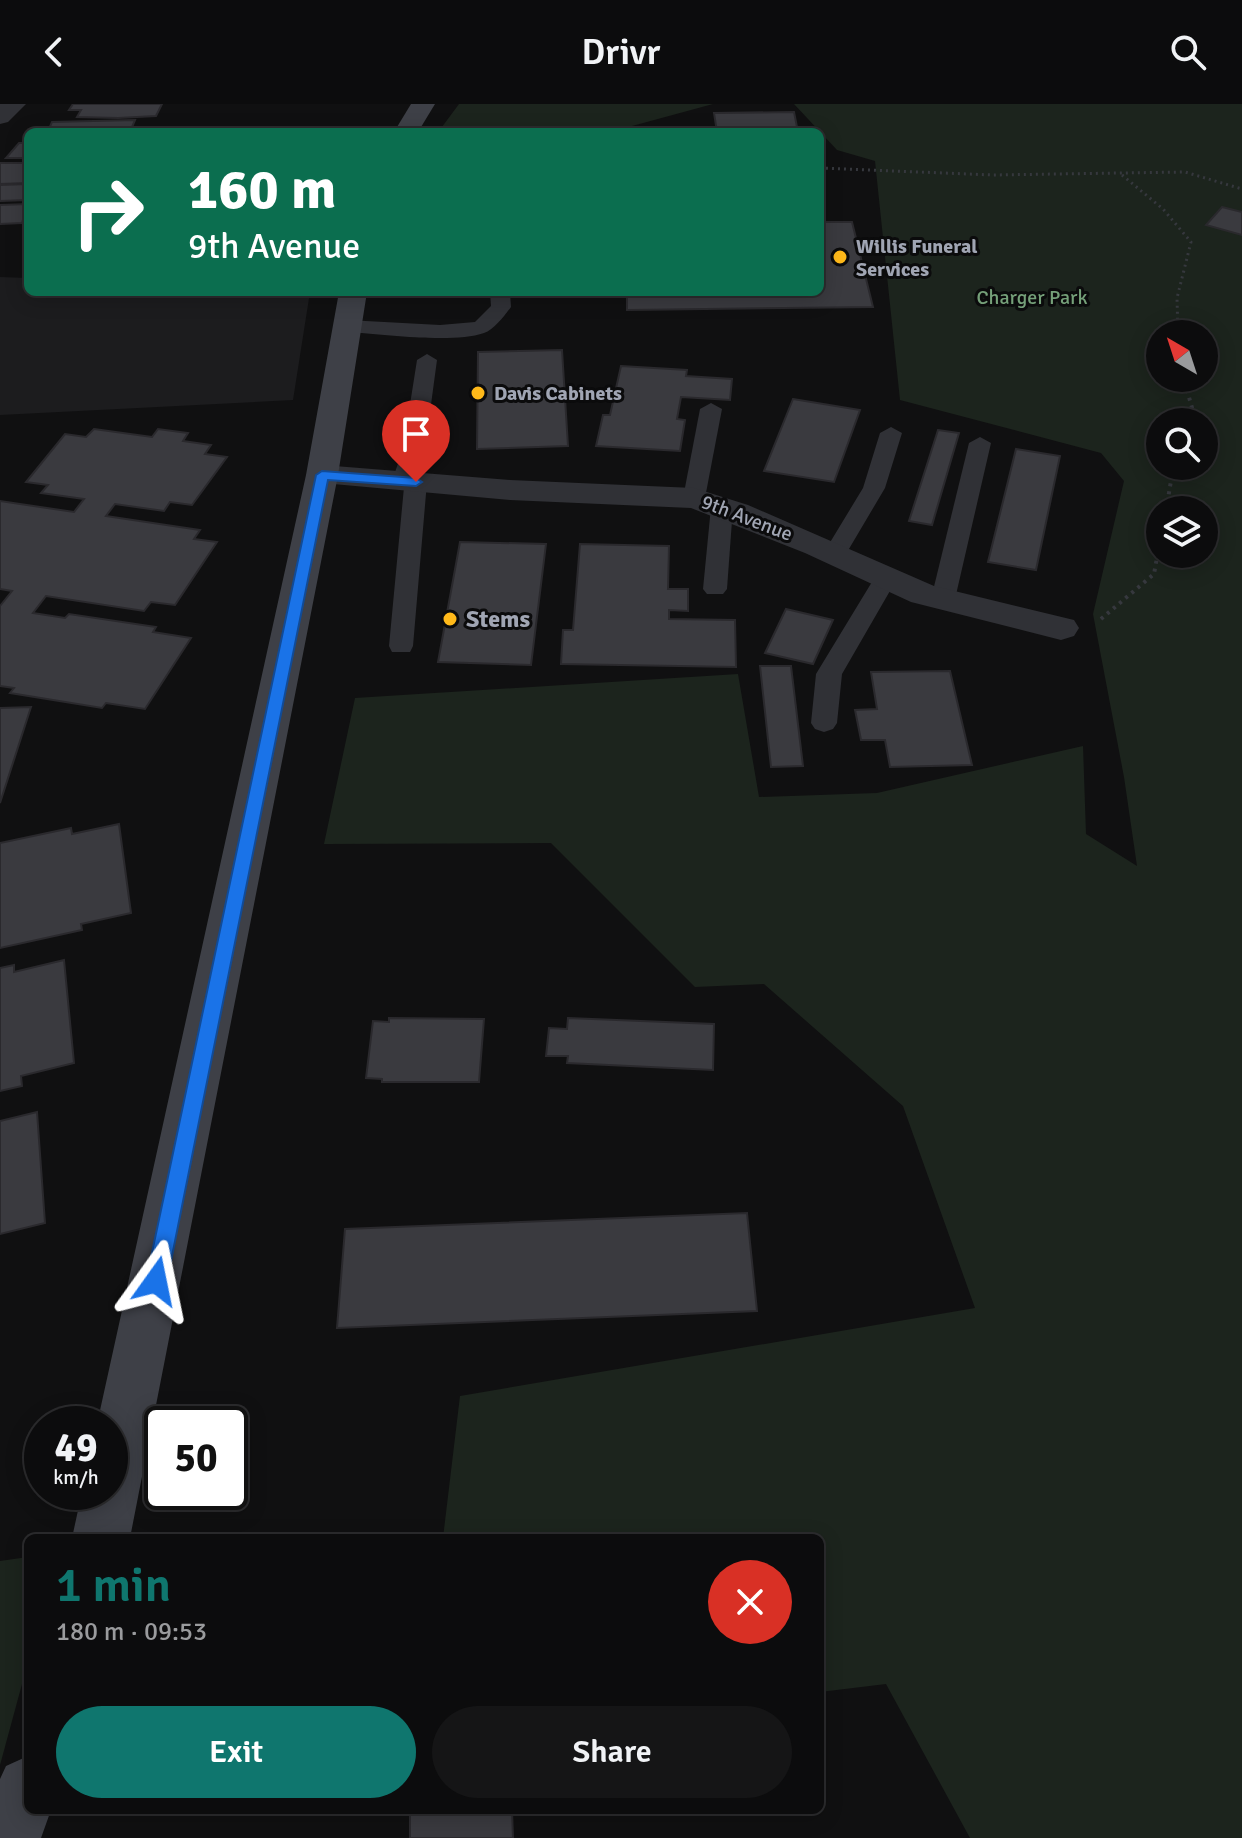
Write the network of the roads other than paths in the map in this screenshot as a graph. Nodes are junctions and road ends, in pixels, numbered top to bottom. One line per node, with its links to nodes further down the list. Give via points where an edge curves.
1 (14, 104): 3 (street)
2 (423, 104): 4 (main road)
3 (0, 117)
4 (408, 128)
5 (500, 296): 6 (lane, via 501,307 481,328 440,331)
6 (350, 309): 11 (main road)
7 (427, 360): 12 (lane)
8 (711, 409): 13 (lane)
9 (891, 433): 14 (lane, via 874,488)
10 (980, 443): 17 (lane)
11 (322, 475): 12 (street, 9th Avenue); 21 (main road)
12 (409, 482): 13 (street, 9th Avenue); 19 (lane)
13 (708, 503): 14 (street, 9th Avenue); 16 (lane)
14 (835, 554): 15 (street, 9th Avenue)
15 (886, 577): 17 (street, 9th Avenue); 20 (lane, via 829,674)
16 (715, 589)
17 (943, 599): 18 (street, 9th Avenue)
18 (1061, 628)
19 (401, 646)
20 (824, 723)
21 (102, 1534)
22 (24, 1799): 23 (main road)
23 (9, 1838)

